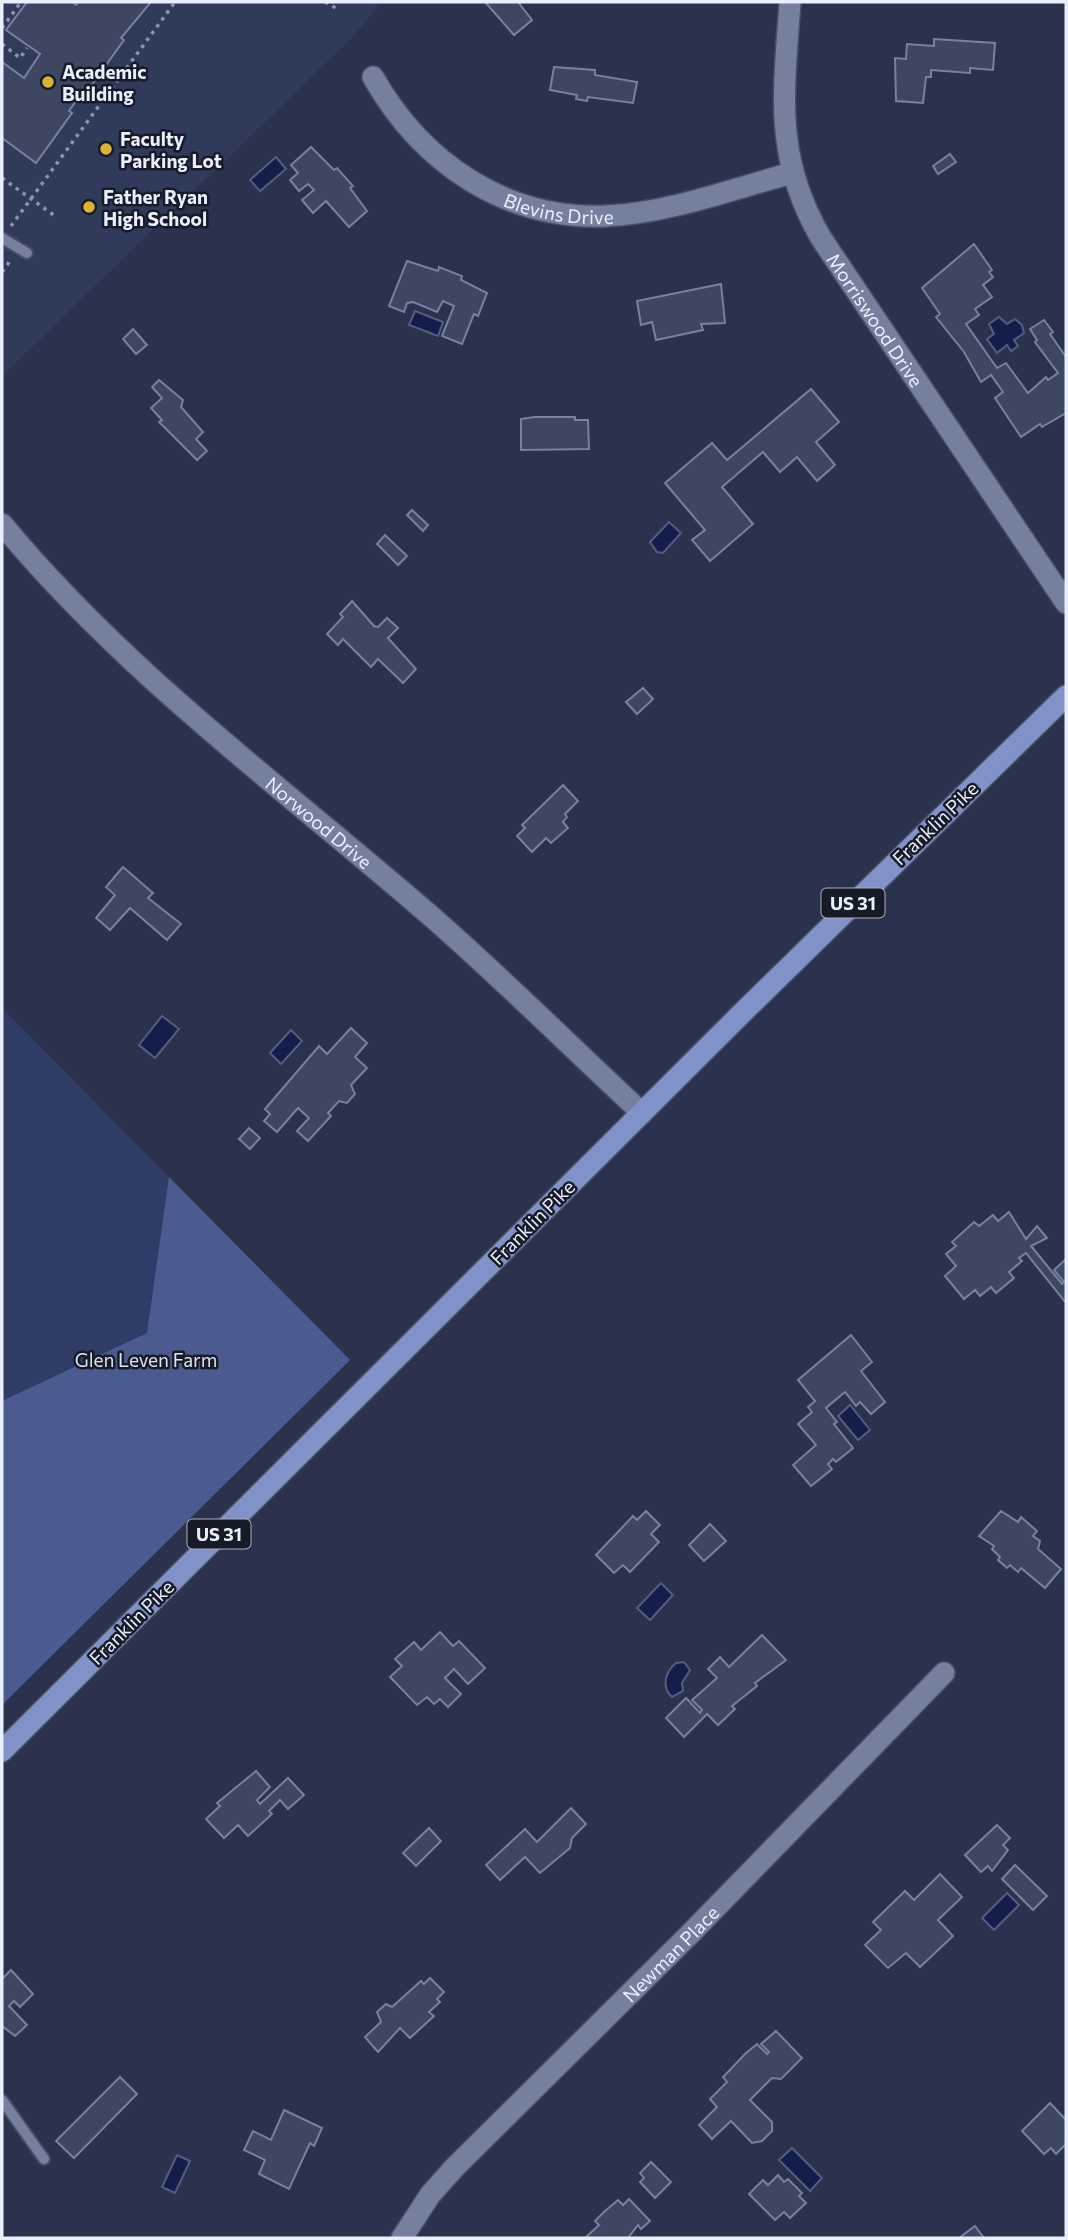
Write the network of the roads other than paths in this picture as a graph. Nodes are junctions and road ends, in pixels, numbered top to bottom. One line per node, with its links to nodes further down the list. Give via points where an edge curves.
1 (790, 2): 3 (street, Morriswood Drive, via 784,105)
2 (373, 77): 3 (street, Blevins Drive, via 413,135 446,166 481,188 533,208 581,216 620,215)
3 (792, 173): 7 (street, Morriswood Drive, via 821,238)
4 (2, 238): 5 (lane)
5 (27, 253)
6 (2, 524): 9 (street, Norwood Drive, via 120,650 433,918)
7 (1066, 603)
8 (1066, 696): 9 (main road, Franklin Pike / US 31)
9 (642, 1113): 11 (main road, Franklin Pike / US 31)
10 (944, 1673): 14 (street, Newman Place, via 454,2168)
11 (2, 1751)
12 (2, 2100): 13 (lane)
13 (44, 2159)
14 (402, 2238)

